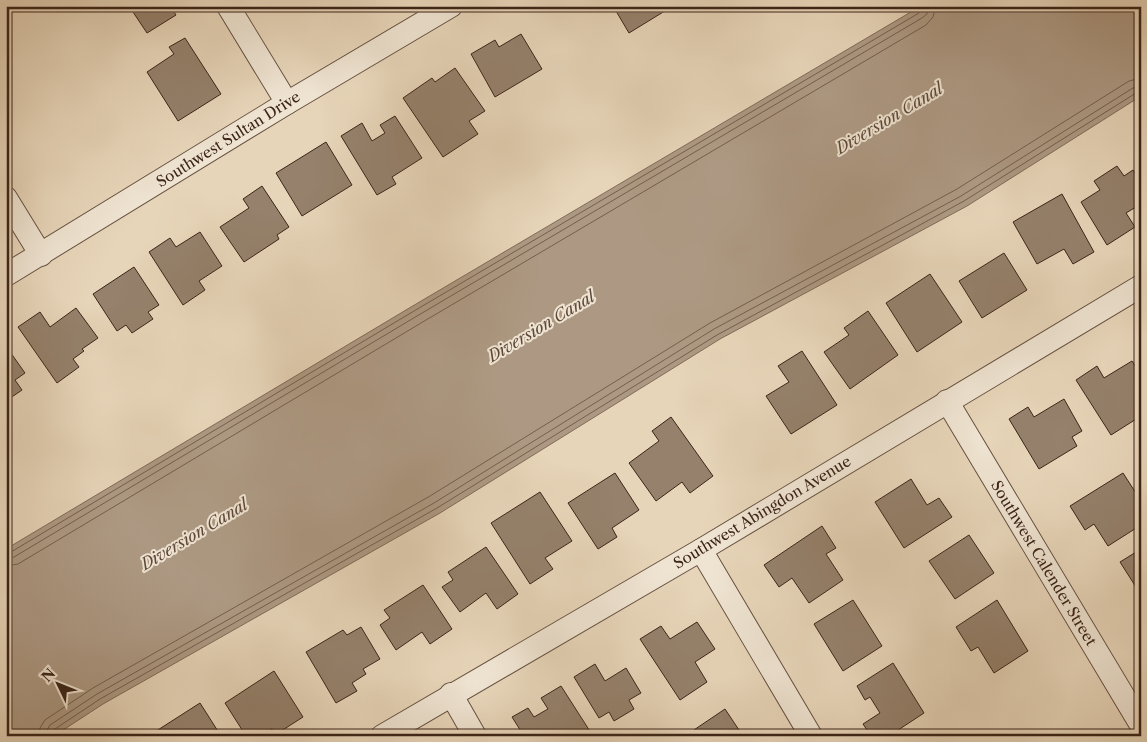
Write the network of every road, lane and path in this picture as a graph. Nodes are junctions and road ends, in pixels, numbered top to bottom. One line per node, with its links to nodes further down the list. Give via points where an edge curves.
1 (228, 6): 3 (street)
2 (451, 6): 3 (street, Southwest Sultan Drive)
3 (287, 103): 5 (street, Southwest Sultan Drive)
4 (6, 198): 5 (street)
5 (41, 255): 6 (street, Southwest Sultan Drive)
6 (6, 275)
7 (1141, 286): 8 (street, Southwest Abingdon Avenue)
8 (947, 401): 9 (street, Southwest Abingdon Avenue); 11 (street, Southwest Calender Street)
9 (701, 550): 10 (street, Southwest Abingdon Avenue); 14 (street)
10 (451, 694): 12 (street, Southwest Abingdon Avenue); 13 (street)
11 (1141, 725)
12 (382, 736)
13 (475, 736)
14 (811, 736)

